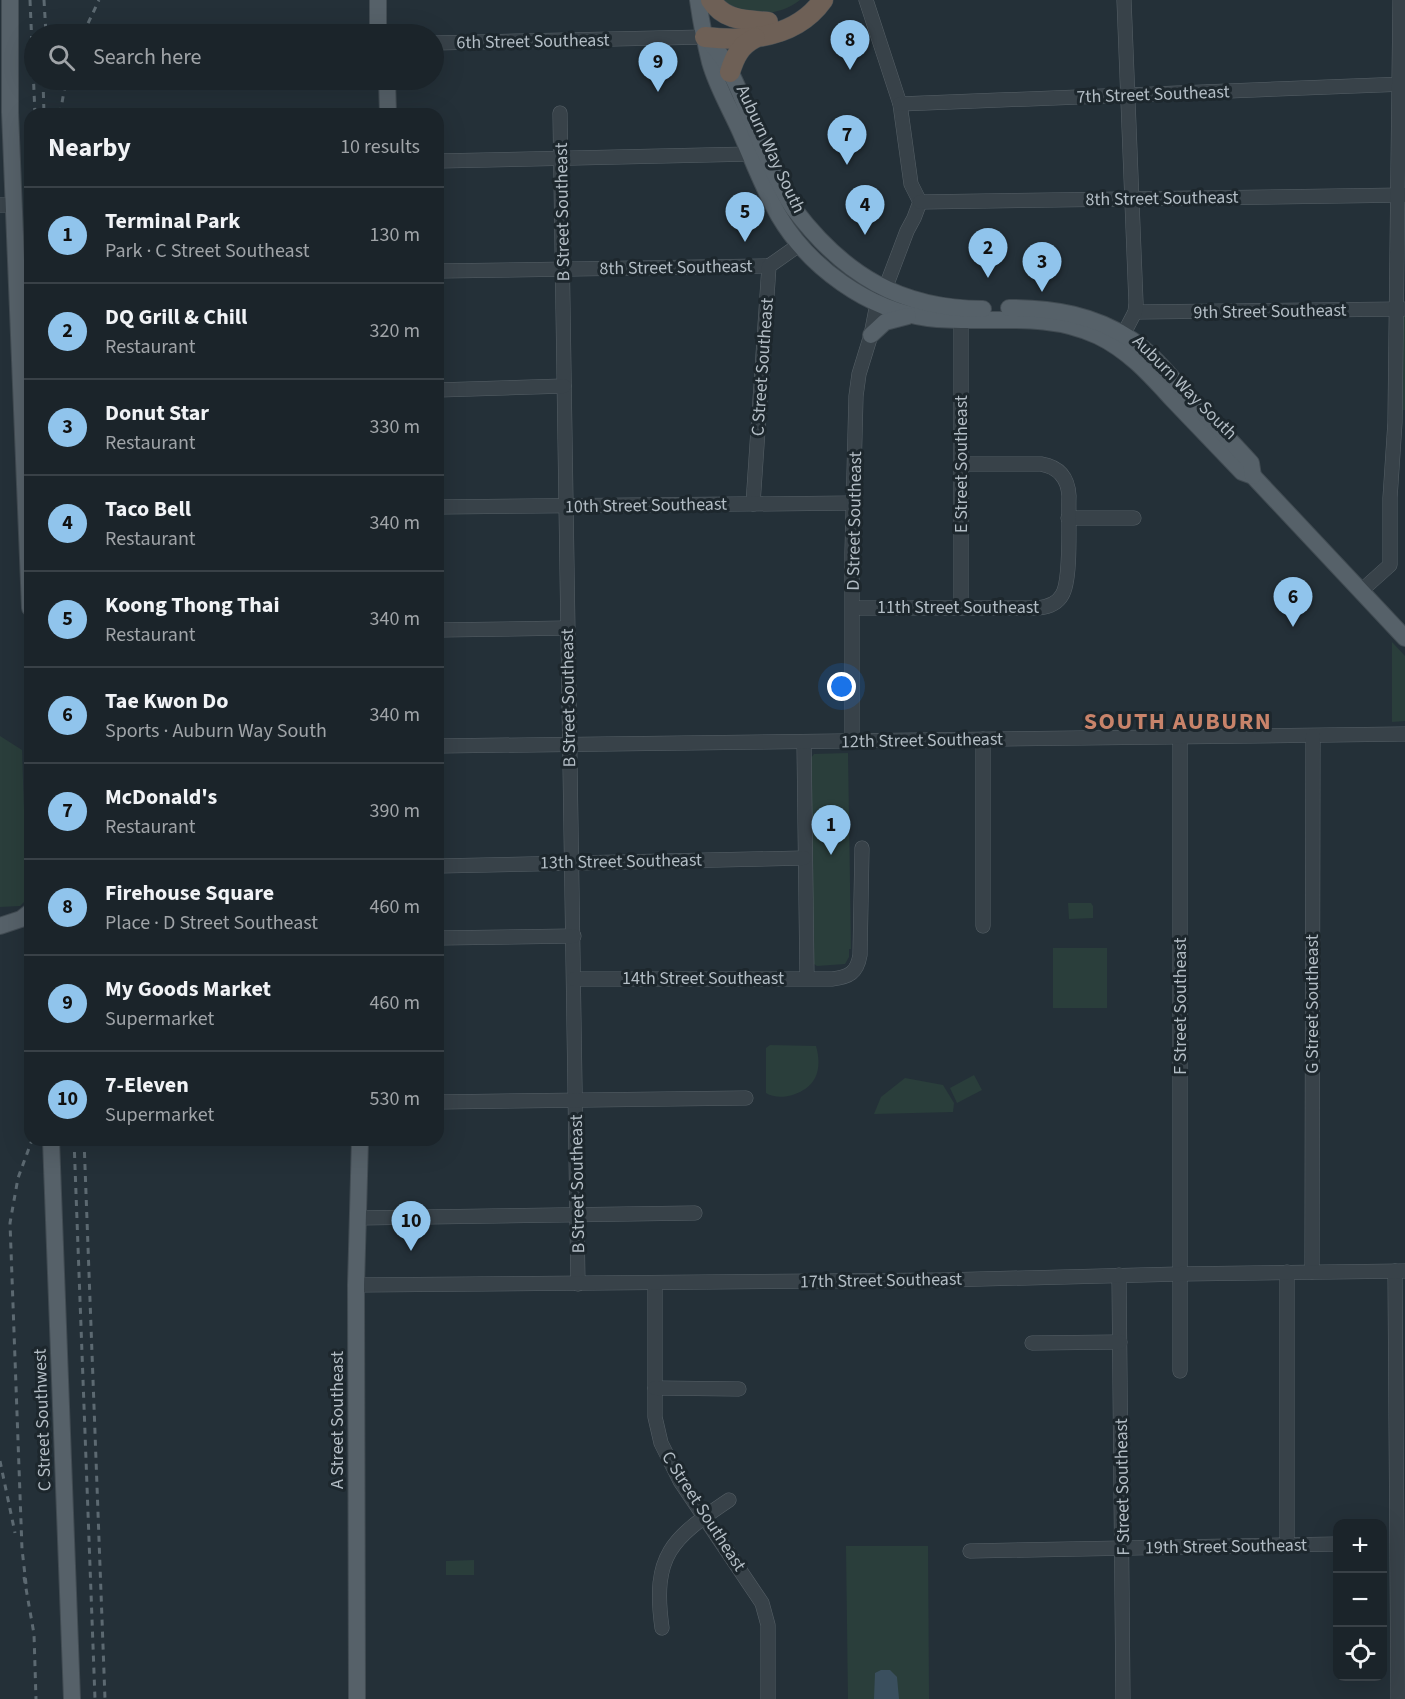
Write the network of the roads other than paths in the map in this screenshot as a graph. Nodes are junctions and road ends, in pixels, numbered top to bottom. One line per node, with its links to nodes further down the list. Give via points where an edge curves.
1 (10, 0): 19 (main road)
2 (378, 0): 12 (main road)
3 (389, 0): 13 (main road)
4 (698, 0): 14 (main road, Auburn Way South)
5 (711, 0): 11 (highway, via 729,17)
6 (808, 0): 11 (highway, via 789,16)
7 (823, 0): 15 (highway, via 797,25)
8 (867, 0): 23 (street)
9 (1124, 0): 22 (street)
10 (1400, 0): 20 (street)
11 (768, 22): 14 (highway, via 725,28)
12 (378, 24)
13 (388, 24)
14 (705, 37): 15 (highway); 17 (street, 6th Street Southeast); 18 (main road, Auburn Way South); 26 (main road, Auburn Way South, via 711,64)
15 (755, 38): 18 (highway, via 738,52)
16 (0, 43): 19 (main road)
17 (444, 43)
18 (730, 72): 37 (main road, Auburn Way South, via 793,207 828,249)
19 (10, 84): 32 (main road)
20 (1402, 84): 22 (street, 7th Street Southeast); 29 (street)
21 (387, 90): 24 (main road)
22 (1128, 95): 23 (street, 7th Street Southeast); 30 (street)
23 (900, 104): 31 (street, via 911,184)
24 (388, 108)
25 (560, 112): 27 (street, B Street Southeast)
26 (750, 154): 27 (street); 33 (main road, Auburn Way South, via 779,216)
27 (561, 158): 28 (street); 35 (street, B Street Southeast)
28 (444, 161)
29 (1401, 195): 30 (street, 8th Street Southeast); 38 (street)
30 (1132, 198): 31 (street, 8th Street Southeast); 39 (street)
31 (920, 202): 37 (street, D Street Southeast)
32 (7, 205): 49 (main road)
33 (799, 245): 34 (street); 37 (main road, Auburn Way South, via 836,278)
34 (769, 266): 35 (street, 8th Street Southeast); 51 (street, C Street Southeast)
35 (563, 269): 36 (street, 8th Street Southeast); 45 (street, B Street Southeast)
36 (444, 271)
37 (881, 296): 40 (main road, Auburn Way South); 41 (main road, via 933,312); 43 (street, D Street Southeast); 44 (main road, Auburn Way South, via 954,308 1059,311 1089,319)
38 (1401, 309): 39 (street, 9th Street Southeast); 47 (street)
39 (1135, 312): 44 (street)
40 (912, 315): 41 (main road, Auburn Way South); 43 (main road, via 885,322)
41 (942, 319): 42 (main road, Auburn Way South)
42 (960, 320): 44 (main road, Auburn Way South, via 1045,321); 48 (street, E Street Southeast)
43 (871, 335): 50 (street, D Street Southeast, via 857,385)
44 (1120, 340): 56 (main road, Auburn Way South, via 1142,348 1155,361 1251,463 1253,476)
45 (564, 386): 46 (street); 52 (street, B Street Southeast)
46 (444, 390)
47 (1400, 415): 56 (street, via 1390,498 1390,565)
48 (960, 464): 54 (street, via 1052,466 1066,480); 58 (street, E Street Southeast)
49 (24, 503)
50 (854, 503): 51 (street, 10th Street Southeast); 57 (street, D Street Southeast)
51 (753, 504): 52 (street, 10th Street Southeast)
52 (566, 506): 53 (street, 10th Street Southeast); 59 (street, B Street Southeast)
53 (444, 507)
54 (1068, 518): 55 (street); 58 (street, 11th Street Southeast, via 1066,583 1052,605)
55 (1134, 518)
56 (1361, 591): 61 (main road, Auburn Way South)
57 (853, 608): 58 (street, 11th Street Southeast); 67 (street, D Street Southeast)
58 (960, 608)
59 (567, 628): 60 (street); 68 (street, B Street Southeast)
60 (444, 630)
61 (1405, 638)
62 (1405, 734): 63 (street, 12th Street Southeast)
63 (1313, 736): 64 (street, 12th Street Southeast); 92 (street, G Street Southeast)
64 (1180, 737): 65 (street, 12th Street Southeast); 93 (street, F Street Southeast)
65 (983, 740): 67 (street, 12th Street Southeast); 75 (street)
66 (804, 741): 67 (street, 12th Street Southeast); 68 (street, 12th Street Southeast); 71 (street)
67 (852, 741)
68 (569, 744): 69 (street, 12th Street Southeast); 72 (street, B Street Southeast)
69 (444, 746)
70 (862, 848): 80 (street, 14th Street Southeast, via 862,934 857,967 851,974 832,979)
71 (804, 858): 72 (street, 13th Street Southeast); 80 (street)
72 (571, 862): 73 (street, 13th Street Southeast); 78 (street, B Street Southeast)
73 (444, 866)
74 (24, 917): 76 (main road)
75 (983, 926)
76 (0, 927): 77 (main road)
77 (24, 927)
78 (574, 936): 79 (street); 81 (street, B Street Southeast)
79 (444, 938)
80 (807, 978): 81 (street, 14th Street Southeast)
81 (574, 979): 83 (street, B Street Southeast)
82 (746, 1098): 83 (street)
83 (575, 1101): 84 (street); 88 (street, B Street Southeast)
84 (444, 1102)
85 (51, 1146): 112 (main road, C Street Southwest)
86 (360, 1146): 89 (main road, A Street Southeast)
87 (695, 1213): 88 (street)
88 (576, 1215): 89 (street); 96 (street, B Street Southeast)
89 (357, 1218): 97 (main road, A Street Southeast)
90 (1400, 1271): 92 (street, 17th Street Southeast); 106 (street)
91 (1287, 1272): 92 (street, 17th Street Southeast); 93 (street, 17th Street Southeast); 107 (street)
92 (1312, 1272)
93 (1180, 1274): 94 (street, 17th Street Southeast); 100 (street, F Street Southeast)
94 (1119, 1275): 95 (street, 17th Street Southeast); 99 (street, F Street Southeast)
95 (655, 1283): 96 (street, 17th Street Southeast); 101 (street, C Street Southeast)
96 (578, 1284): 97 (street, 17th Street Southeast)
97 (356, 1285): 113 (main road, A Street Southeast)
98 (1032, 1342): 99 (street)
99 (1120, 1342): 109 (street, F Street Southeast)
100 (1180, 1371)
101 (655, 1388): 102 (street); 104 (street, C Street Southeast, via 655,1417 661,1443 672,1468)
102 (739, 1389)
103 (729, 1500): 104 (street)
104 (705, 1516): 111 (street, via 682,1535 663,1563 658,1589); 114 (street, C Street Southeast, via 765,1611)
105 (1387, 1543): 106 (street)
106 (1397, 1543): 116 (street)
107 (1287, 1544): 108 (street, 19th Street Southeast); 109 (street, 19th Street Southeast)
108 (1333, 1544)
109 (1123, 1548): 110 (street, 19th Street Southeast); 115 (street, F Street Southeast)
110 (970, 1551)
111 (662, 1628)
112 (72, 1699)
113 (357, 1699)
114 (768, 1699)
115 (1123, 1699)
116 (1398, 1699)

